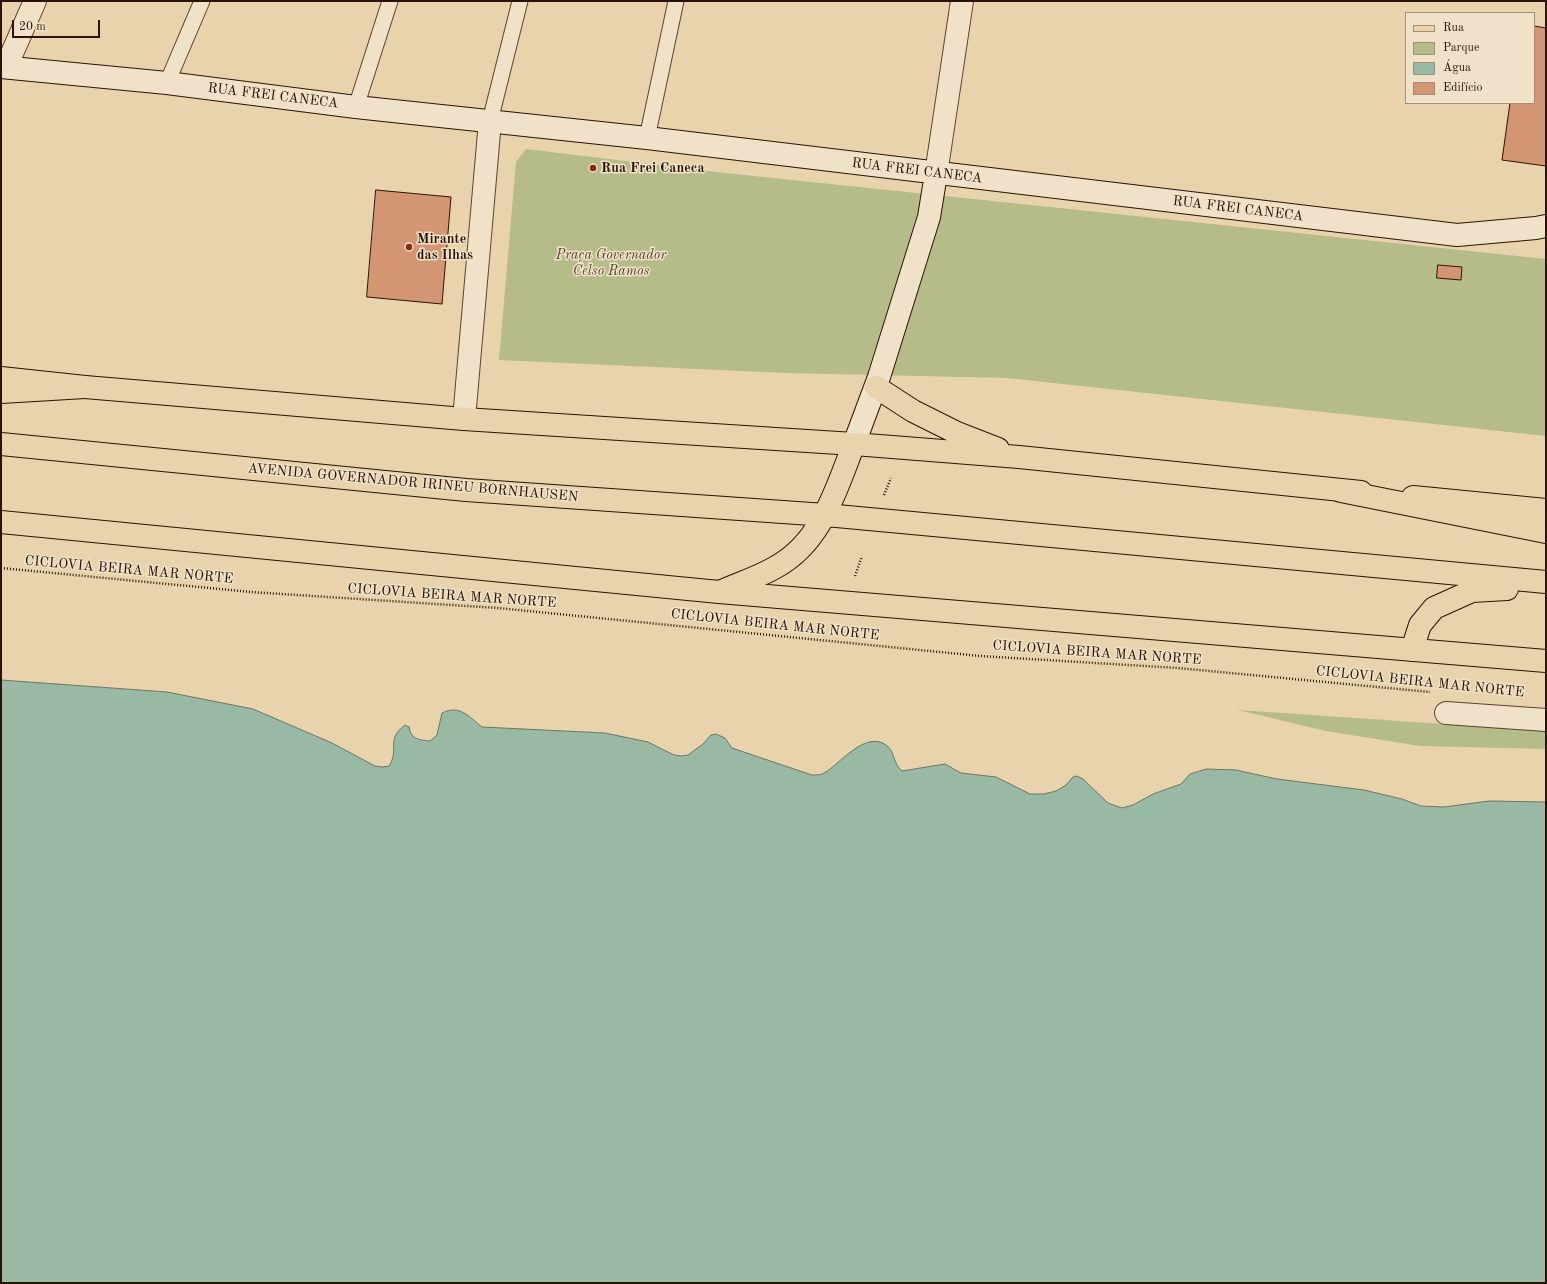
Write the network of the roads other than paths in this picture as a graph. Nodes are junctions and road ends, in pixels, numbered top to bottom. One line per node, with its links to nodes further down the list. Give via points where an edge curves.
1 (35, 1): 7 (main road)
2 (202, 1): 8 (lane)
3 (390, 1): 9 (lane)
4 (520, 1): 10 (lane)
5 (676, 1): 11 (lane)
6 (962, 1): 12 (main road)
7 (3, 67): 8 (main road, RUA FREI CANECA)
8 (167, 83): 9 (main road, RUA FREI CANECA)
9 (356, 107): 10 (main road, RUA FREI CANECA)
10 (490, 122): 11 (main road, RUA FREI CANECA); 18 (main road)
11 (647, 138): 12 (main road, RUA FREI CANECA)
12 (936, 174): 13 (main road, RUA FREI CANECA, via 1457,235); 16 (main road, via 929,217)
13 (1546, 226)
14 (1, 378): 15 (main road)
15 (85, 387): 17 (main road); 18 (main road)
16 (876, 387): 20 (main road); 21 (main road, via 913,411 957,433)
17 (1, 392)
18 (464, 419): 20 (main road)
19 (1, 444): 24 (main road, AVENIDA GOVERNADOR IRINEU BORNHAUSEN, via 466,490)
20 (854, 444): 21 (main road); 24 (main road)
21 (1019, 457): 22 (main road)
22 (1341, 491): 23 (main road); 26 (main road)
23 (1546, 510)
24 (826, 515): 27 (main road, AVENIDA GOVERNADOR IRINEU BORNHAUSEN); 29 (main road, via 796,554 776,567)
25 (1, 522): 29 (main road)
26 (1546, 532)
27 (1546, 582)
28 (1546, 586): 30 (main road, via 1472,591 1434,608 1420,625)
29 (720, 592): 30 (main road)
30 (1412, 650): 31 (main road)
31 (1546, 662)
32 (1446, 713): 33 (main road)
33 (1546, 720)

